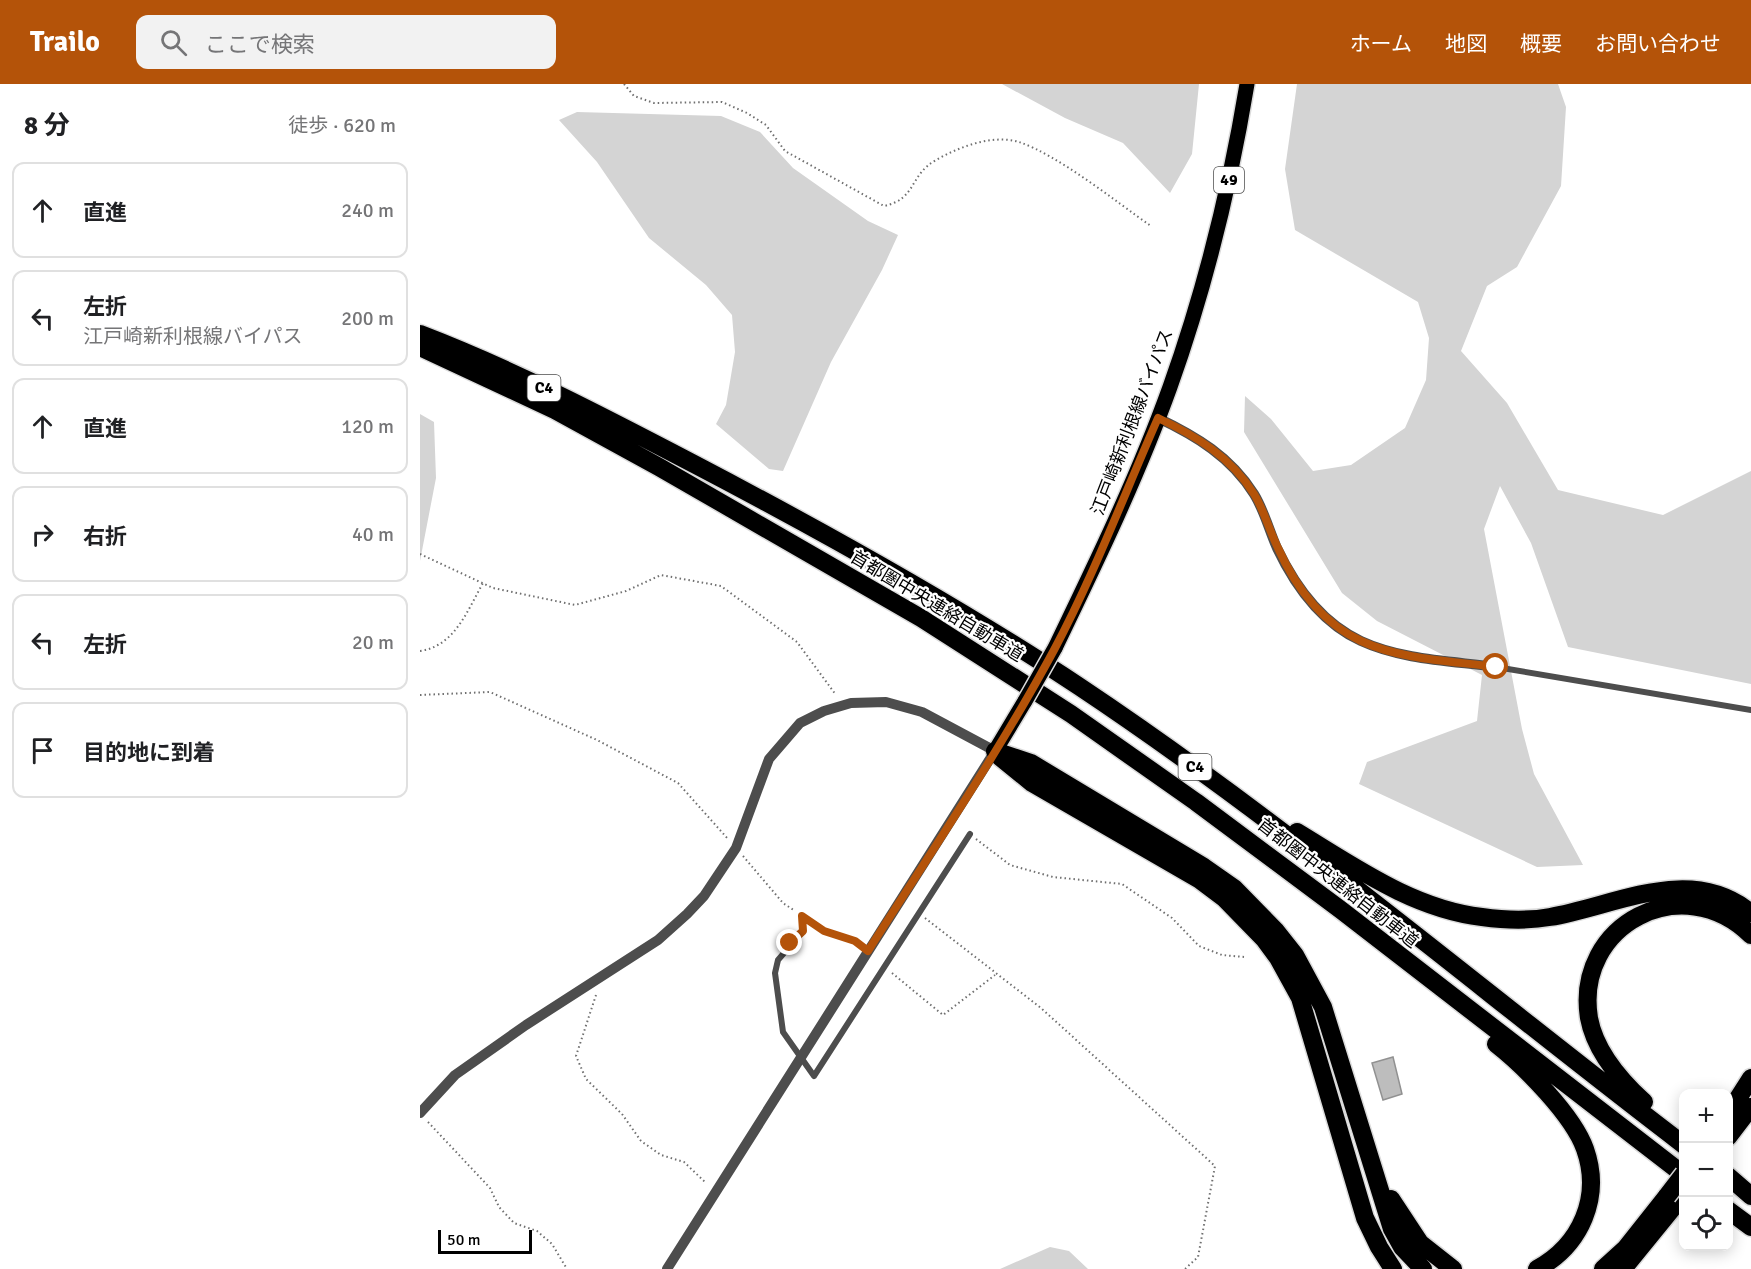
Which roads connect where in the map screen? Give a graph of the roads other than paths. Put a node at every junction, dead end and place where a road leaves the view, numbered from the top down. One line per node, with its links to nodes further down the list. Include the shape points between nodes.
1 (1246, 84): 4 (main road, 江戸崎新利根線バイパス / 49, via 1222,212)
2 (420, 334): 8 (highway, 首都圏中央連絡自動車道 / C4, via 563,397 810,525 943,601 1080,687)
3 (420, 347): 14 (highway, 首都圏中央連絡自動車道 / C4, via 555,410 921,618 1071,714 1196,802)
4 (1158, 418): 5 (street, via 1212,448 1240,475 1260,505 1300,589 1342,630 1362,642 1411,656); 7 (main road, 江戸崎新利根線バイパス / 49, bridge, via 1055,648)
5 (1496, 667): 6 (street)
6 (1751, 710)
7 (994, 752): 12 (highway, via 1032,783 1245,909); 15 (street); 19 (street, via 906,706 876,701 843,705 800,723 769,759 736,848 687,914 658,940 455,1075)
8 (1221, 786): 10 (highway, via 1406,896 1467,915 1549,918 1652,891 1678,889 1716,894); 22 (highway, 首都圏中央連絡自動車道 / C4)
9 (970, 834): 15 (street, via 814,1076)
10 (1751, 913)
11 (802, 916): 15 (street, via 803,931 778,960 775,974 783,1032)
12 (1270, 935): 23 (highway, via 1309,977 1323,1007); 25 (highway, via 1300,998)
13 (1751, 935): 21 (highway, via 1732,920 1702,906 1667,906 1650,910 1621,927 1596,959 1588,1000 1598,1045 1628,1088)
14 (1419, 972): 24 (highway, 首都圏中央連絡自動車道 / C4); 36 (highway, via 1559,1107 1585,1149 1590,1196 1583,1223 1566,1249)
15 (800, 1059): 31 (street)
16 (1751, 1078): 17 (highway)
17 (1733, 1106)
18 (1751, 1107): 20 (highway)
19 (424, 1118)
20 (1733, 1130)
21 (1679, 1133)
22 (1680, 1143)
23 (1374, 1168): 34 (highway, via 1392,1229); 35 (highway, via 1415,1235)
24 (1679, 1172)
25 (1353, 1173): 32 (highway, via 1365,1218); 33 (highway, via 1384,1242)
26 (1733, 1182): 27 (highway)
27 (1751, 1196)
28 (1676, 1198): 37 (highway); 38 (highway)
29 (1733, 1214): 30 (highway)
30 (1751, 1227)
31 (667, 1269)
32 (1393, 1269)
33 (1404, 1269)
34 (1423, 1269)
35 (1454, 1269)
36 (1537, 1269)
37 (1603, 1269)
38 (1623, 1269)

